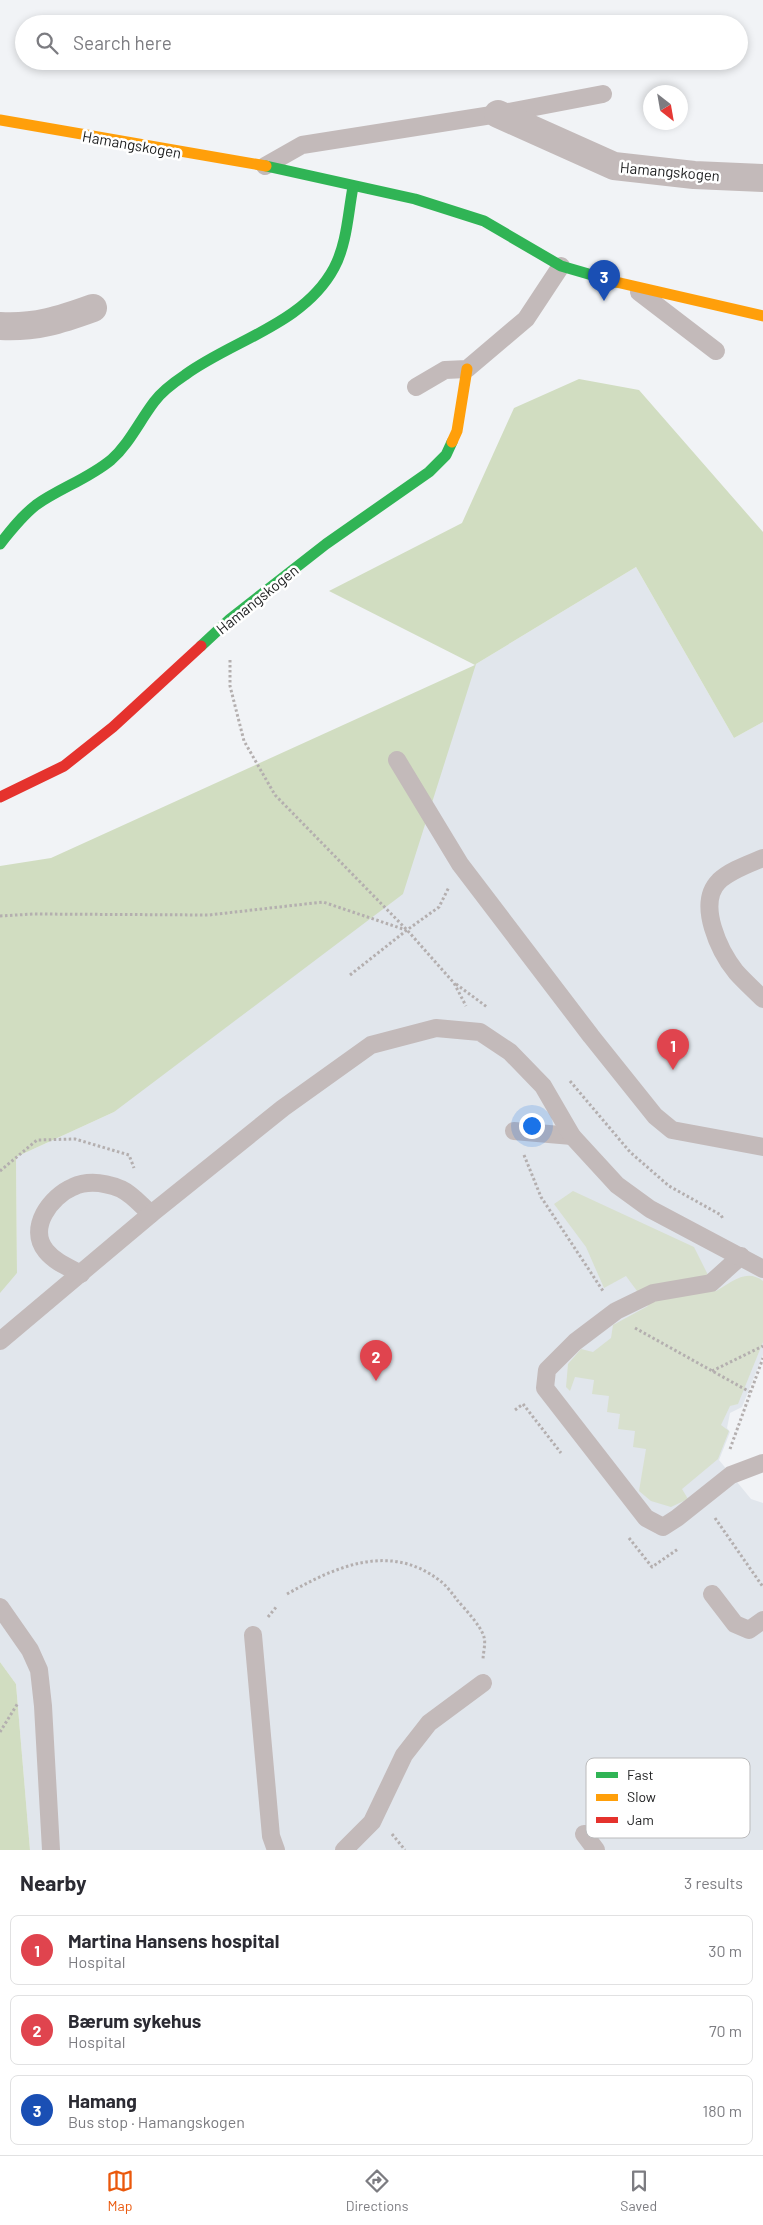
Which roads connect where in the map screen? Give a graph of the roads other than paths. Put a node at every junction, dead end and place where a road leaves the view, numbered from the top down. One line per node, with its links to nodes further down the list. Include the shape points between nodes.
1 (603, 94): 2 (lane)
2 (498, 114): 4 (lane, via 302,145); 5 (street, Hamangskogen, via 614,166 694,175)
3 (0, 120): 4 (street, Hamangskogen)
4 (265, 166): 6 (street, Hamangskogen)
5 (763, 178)
6 (353, 186): 7 (street, Hamangskogen, via 415,199 484,221); 15 (street, via 346,232 334,268 319,292 274,324 205,361 166,389 119,452 80,481 35,506)
7 (561, 266): 8 (street, Hamangskogen); 13 (lane, via 526,319)
8 (632, 286): 10 (street, Hamangskogen); 12 (lane)
9 (93, 308): 11 (street, via 55,322 23,327)
10 (763, 316)
11 (0, 326)
12 (716, 351)
13 (467, 369): 14 (lane, via 445,370); 17 (street, Hamangskogen, via 457,431 446,455 429,472 326,544 230,619 113,727 64,766)
14 (416, 387)
15 (0, 544)
16 (397, 760): 22 (lane, via 460,864 655,1116 672,1130)
17 (0, 797)
18 (763, 858): 19 (lane, via 718,882 709,906 716,940 726,958)
19 (763, 999)
20 (514, 1131): 21 (lane)
21 (572, 1136): 23 (lane, via 543,1086 510,1052 480,1032 436,1028 371,1045 283,1108); 24 (lane, via 617,1185 650,1209)
22 (763, 1147)
23 (151, 1214): 26 (lane); 26 (lane, via 123,1190 95,1182 74,1186 58,1194 44,1213 38,1230 45,1249 58,1262)
24 (741, 1256): 25 (lane); 28 (lane, via 711,1283 654,1293 616,1311 575,1342 547,1370 545,1388 646,1518 663,1527 731,1475)
25 (763, 1269)
26 (81, 1274): 27 (lane)
27 (0, 1341)
28 (763, 1463)
29 (712, 1594): 31 (lane, via 735,1624 749,1630)
30 (0, 1608): 37 (lane, via 30,1650 39,1670)
31 (763, 1620)
32 (253, 1635): 38 (lane, via 271,1836)
33 (482, 1683): 39 (lane, via 429,1723 404,1755 372,1822)
34 (584, 1834): 35 (lane)
35 (586, 1837)
36 (587, 1838): 40 (lane)
37 (51, 1850)
38 (276, 1850)
39 (344, 1850)
40 (596, 1850)

